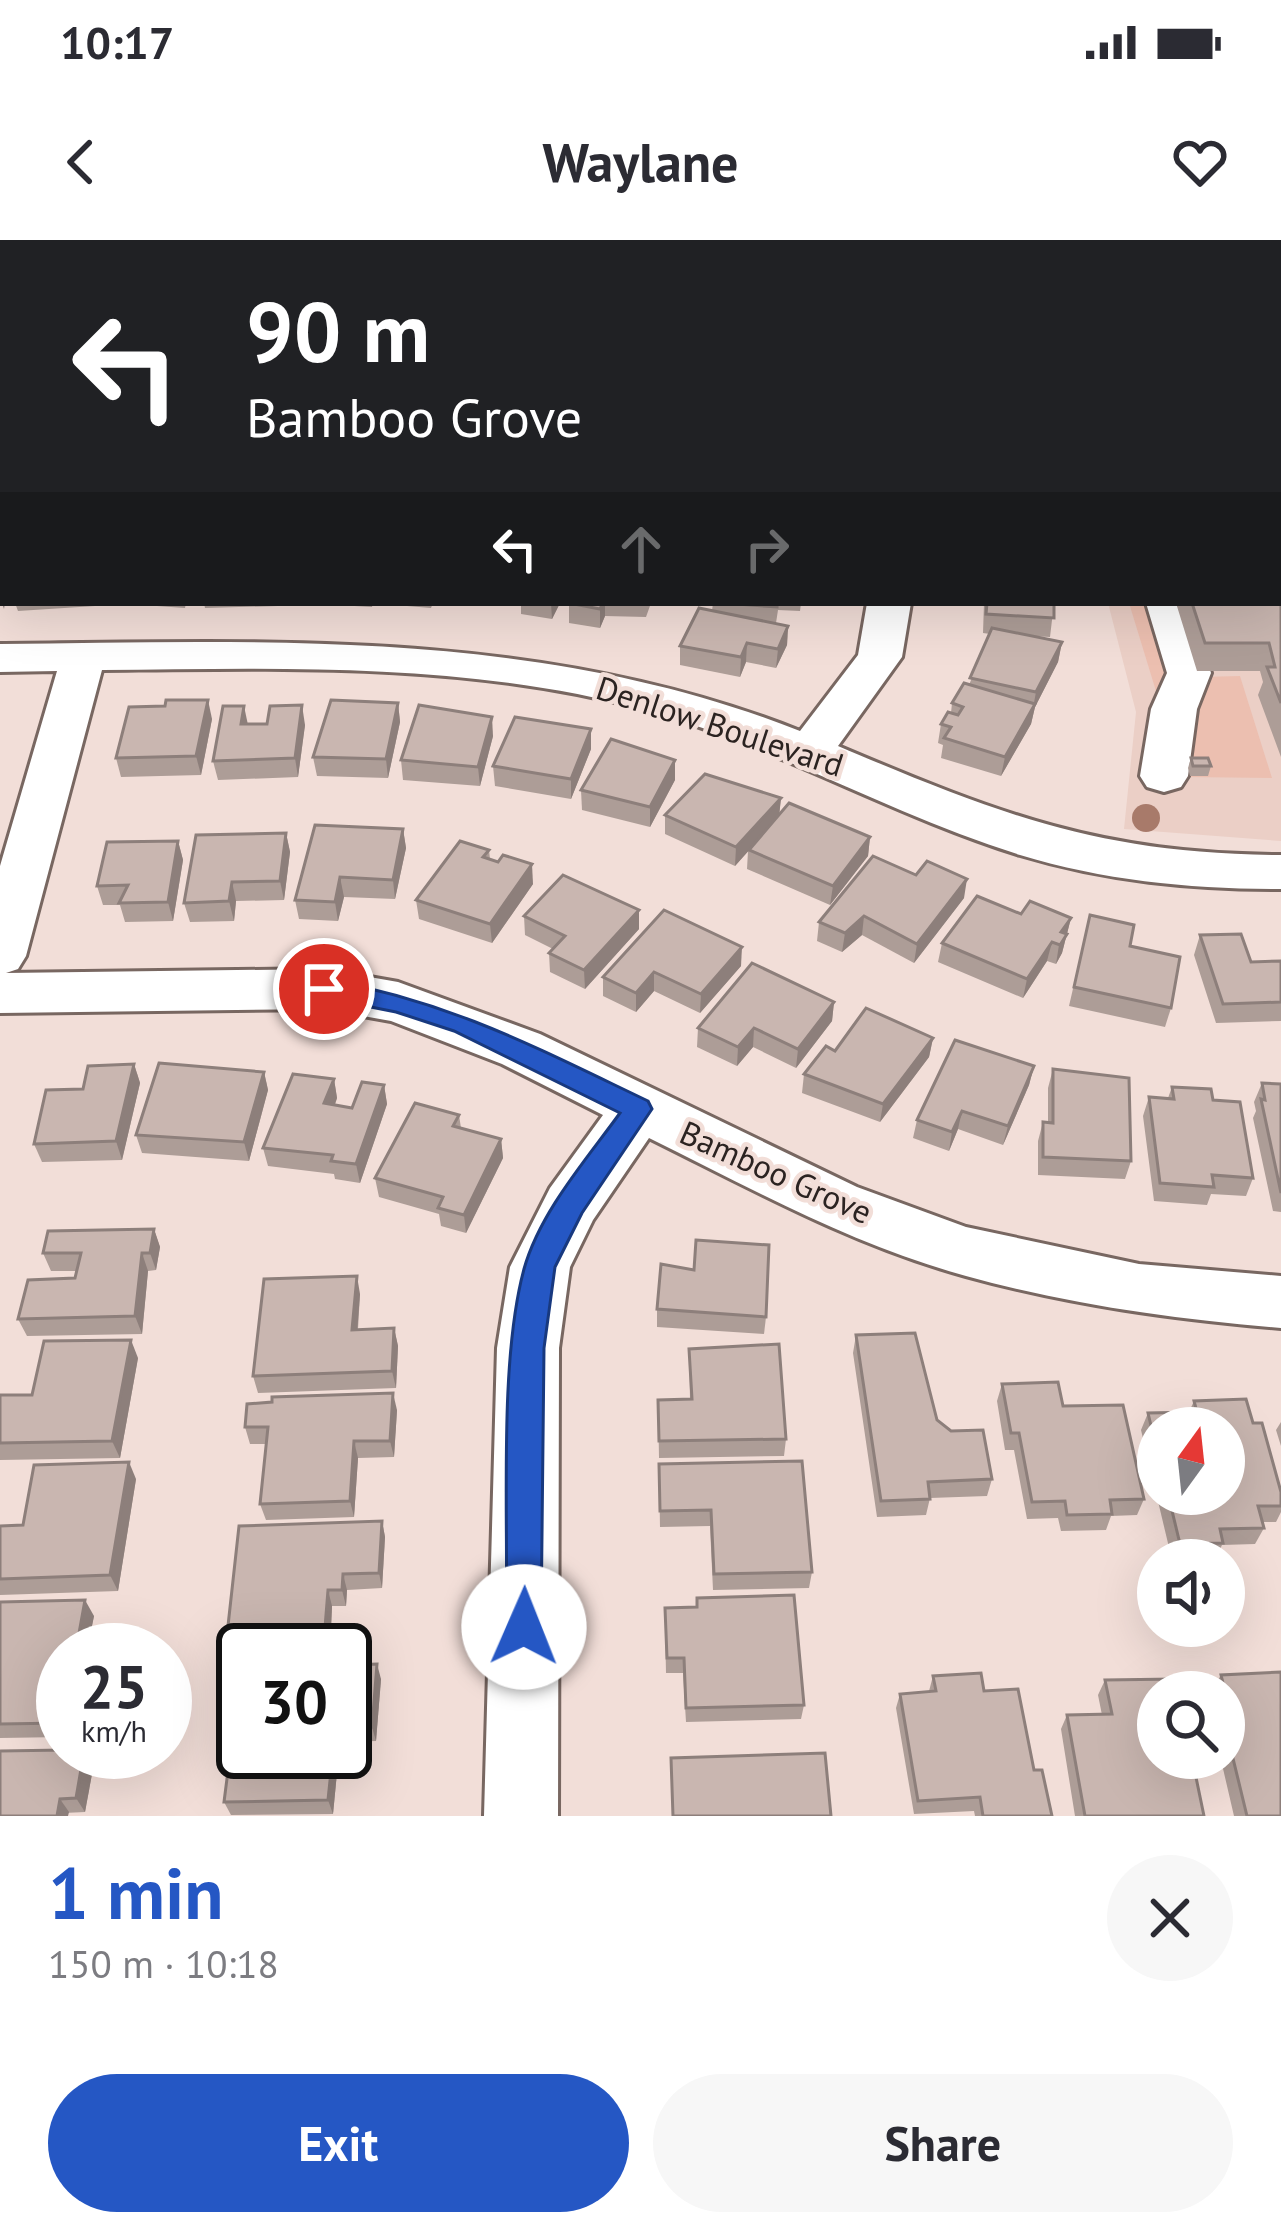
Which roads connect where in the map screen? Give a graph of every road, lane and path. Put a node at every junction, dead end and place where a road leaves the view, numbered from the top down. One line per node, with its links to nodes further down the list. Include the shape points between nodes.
1 (888, 606): 5 (street, via 880,657)
2 (1169, 606): 6 (street, via 1189,673)
3 (83, 657): 4 (street, Denlow Boulevard); 5 (street, Denlow Boulevard, via 388,655 475,663 653,697); 8 (street)
4 (0, 658)
5 (811, 750): 7 (street, Denlow Boulevard, via 1024,838 1092,857 1204,872)
6 (1163, 776)
7 (1281, 872)
8 (0, 956)
9 (0, 993): 10 (street, Bamboo Grove, via 324,989 398,1002 464,1024)
10 (638, 1109): 11 (street, Bamboo Grove, via 836,1204 964,1251 1139,1290); 12 (street, via 571,1205 540,1267 528,1348)
11 (1281, 1302)
12 (520, 1816)

